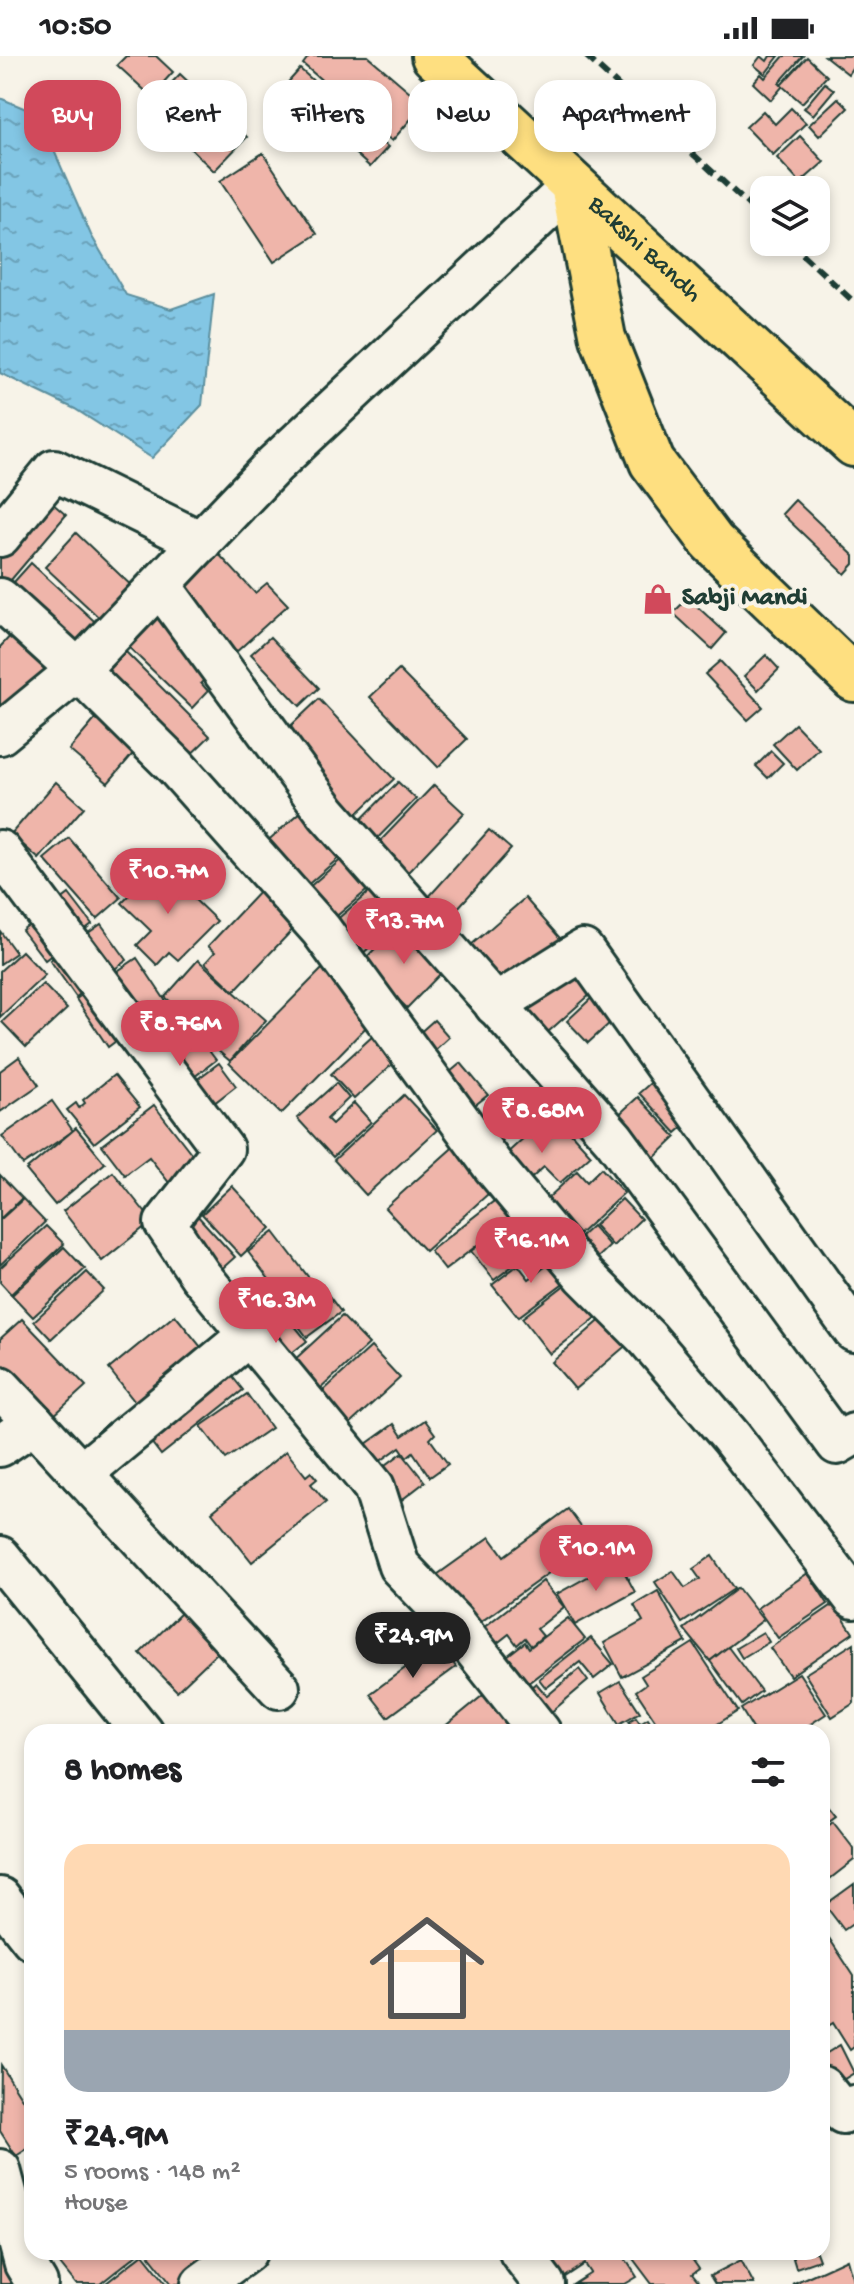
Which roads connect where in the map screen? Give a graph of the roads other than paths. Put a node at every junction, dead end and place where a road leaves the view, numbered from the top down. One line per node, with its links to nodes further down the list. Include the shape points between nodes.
1 (434, 56): 2 (main road, Bakshi Bandh)
2 (573, 185): 3 (main road, Bakshi Bandh); 5 (street, via 274,465); 9 (main road, via 603,338 652,462 712,542)
3 (854, 444)
4 (0, 536): 5 (street, via 54,470)
5 (201, 542): 6 (street)
6 (160, 585): 8 (street); 12 (street, via 327,813)
7 (0, 599): 8 (street)
8 (78, 670): 10 (street); 21 (street, via 176,767 321,930 493,1166 731,1437)
9 (854, 679)
10 (0, 734)
11 (0, 851): 14 (street, via 223,1149 165,1223)
12 (495, 1005): 13 (street, via 583,950); 17 (street, via 614,1139 837,1444)
13 (854, 1331)
14 (249, 1335): 19 (street); 24 (street, via 374,1487 399,1566 453,1622)
15 (0, 1387): 16 (street)
16 (34, 1423): 18 (street); 19 (street)
17 (854, 1434)
18 (0, 1446)
19 (81, 1474): 22 (street)
20 (0, 1557): 23 (street)
21 (854, 1598)
22 (279, 1688)
23 (136, 1724)
24 (534, 1724)
25 (0, 1898): 26 (street)
26 (24, 1929)
27 (830, 2097): 28 (street, via 843,2113)
28 (854, 2106)
29 (0, 2170): 32 (street, via 25,2264)
30 (235, 2260): 33 (street)
31 (526, 2260): 34 (street)
32 (37, 2284)
33 (202, 2284)
34 (544, 2284)

